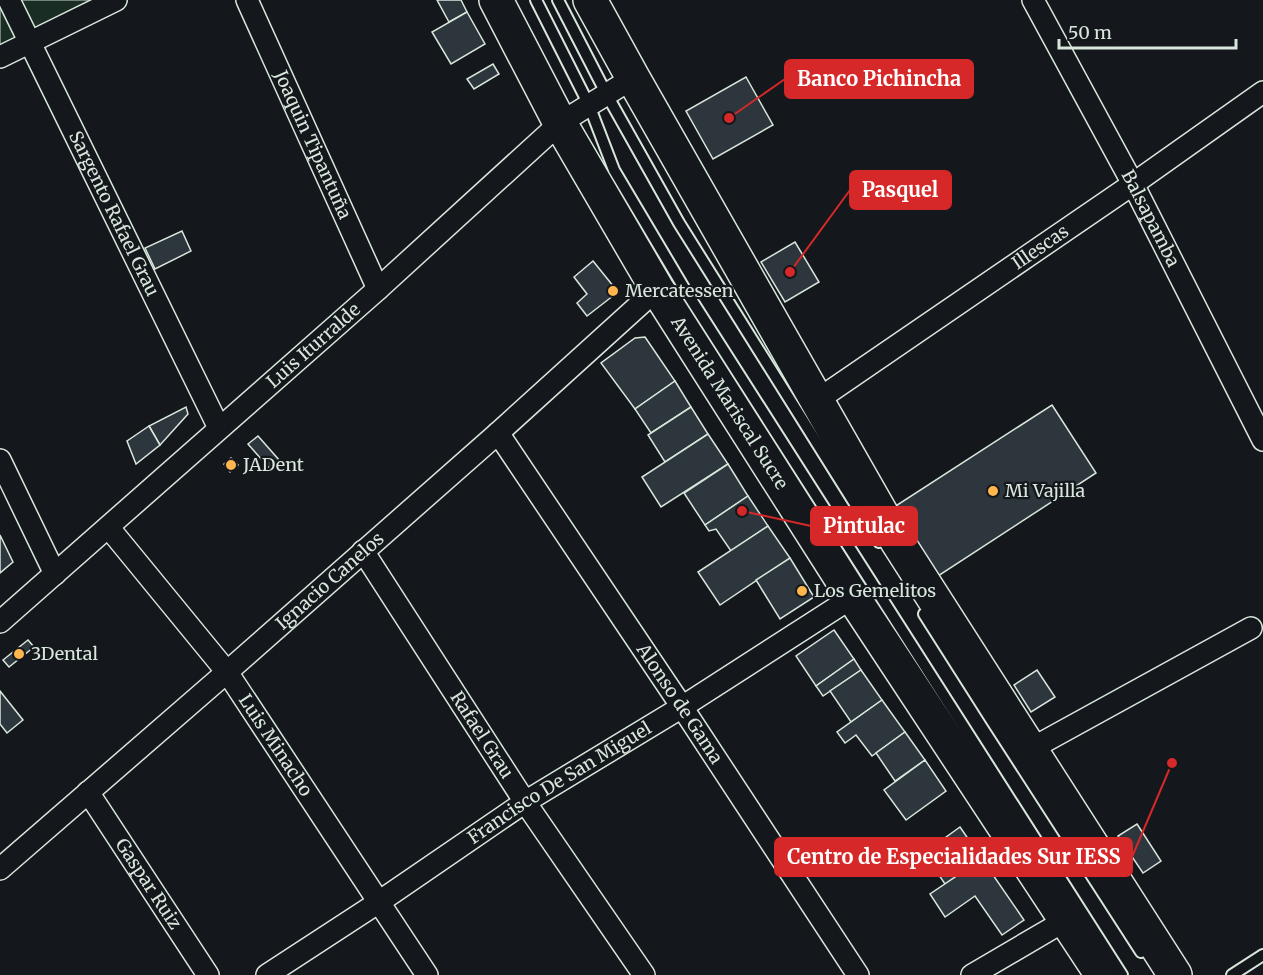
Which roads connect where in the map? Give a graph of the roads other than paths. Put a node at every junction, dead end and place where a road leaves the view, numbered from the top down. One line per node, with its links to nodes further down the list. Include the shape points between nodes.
1 (9, 0): 9 (street, Sargento Rafael Grau)
2 (116, 0): 9 (street)
3 (247, 0): 15 (street, Joaquin Tipantuña)
4 (496, 0): 13 (main road, Avenida Mariscal Sucre)
5 (536, 0): 12 (lane)
6 (558, 0): 12 (lane)
7 (590, 0): 12 (main road)
8 (1032, 0): 14 (street, Balsapamba)
9 (30, 43): 10 (street); 18 (street, Sargento Rafael Grau)
10 (0, 57)
11 (1263, 92): 14 (street, Illescas)
12 (610, 93): 13 (street, Luis Iturralde); 17 (main road); 23 (lane, via 679,223); 47 (lane, via 614,170 687,293)
13 (560, 123): 15 (street, Luis Iturralde); 16 (main road, Avenida Mariscal Sucre)
14 (1134, 184): 17 (street, Illescas); 20 (street, Balsapamba)
15 (378, 289): 18 (street, Luis Iturralde)
16 (657, 289): 19 (street, Ignacio Canelos); 26 (main road, Avenida Mariscal Sucre)
17 (816, 401): 32 (main road, via 897,541)
18 (219, 428): 22 (street, Luis Iturralde)
19 (498, 433): 24 (street, Ignacio Canelos); 31 (street, Alonso de Gama)
20 (1263, 440)
21 (0, 460): 25 (street)
22 (108, 528): 25 (street, Luis Iturralde); 30 (street, Luis Minacho)
23 (883, 548)
24 (363, 551): 30 (street, Ignacio Canelos); 34 (street, Rafael Grau)
25 (55, 574): 28 (street, Luis Iturralde)
26 (853, 597): 31 (street, Francisco De San Miguel); 37 (main road, Avenida Mariscal Sucre)
27 (921, 609): 39 (lane, via 992,721)
28 (0, 622)
29 (1251, 628): 32 (street)
30 (227, 672): 33 (street, Ignacio Canelos); 36 (street, Luis Minacho)
31 (682, 706): 34 (street, Francisco De San Miguel); 44 (street, Alonso de Gama)
32 (1029, 750): 39 (main road)
33 (88, 792): 35 (street, Ignacio Canelos); 40 (street, Gaspar Ruiz)
34 (525, 802): 36 (street, Francisco De San Miguel); 43 (street, Rafael Grau)
35 (0, 869)
36 (379, 902): 41 (street, Francisco De San Miguel); 42 (street, Luis Minacho)
37 (1066, 920): 45 (street); 46 (main road, Avenida Mariscal Sucre)
38 (1263, 955): 48 (lane)
39 (1162, 970)
40 (208, 975)
41 (267, 975)
42 (427, 975)
43 (644, 975)
44 (858, 975)
45 (972, 975)
46 (1102, 975)
47 (1122, 975)
48 (1232, 975)

